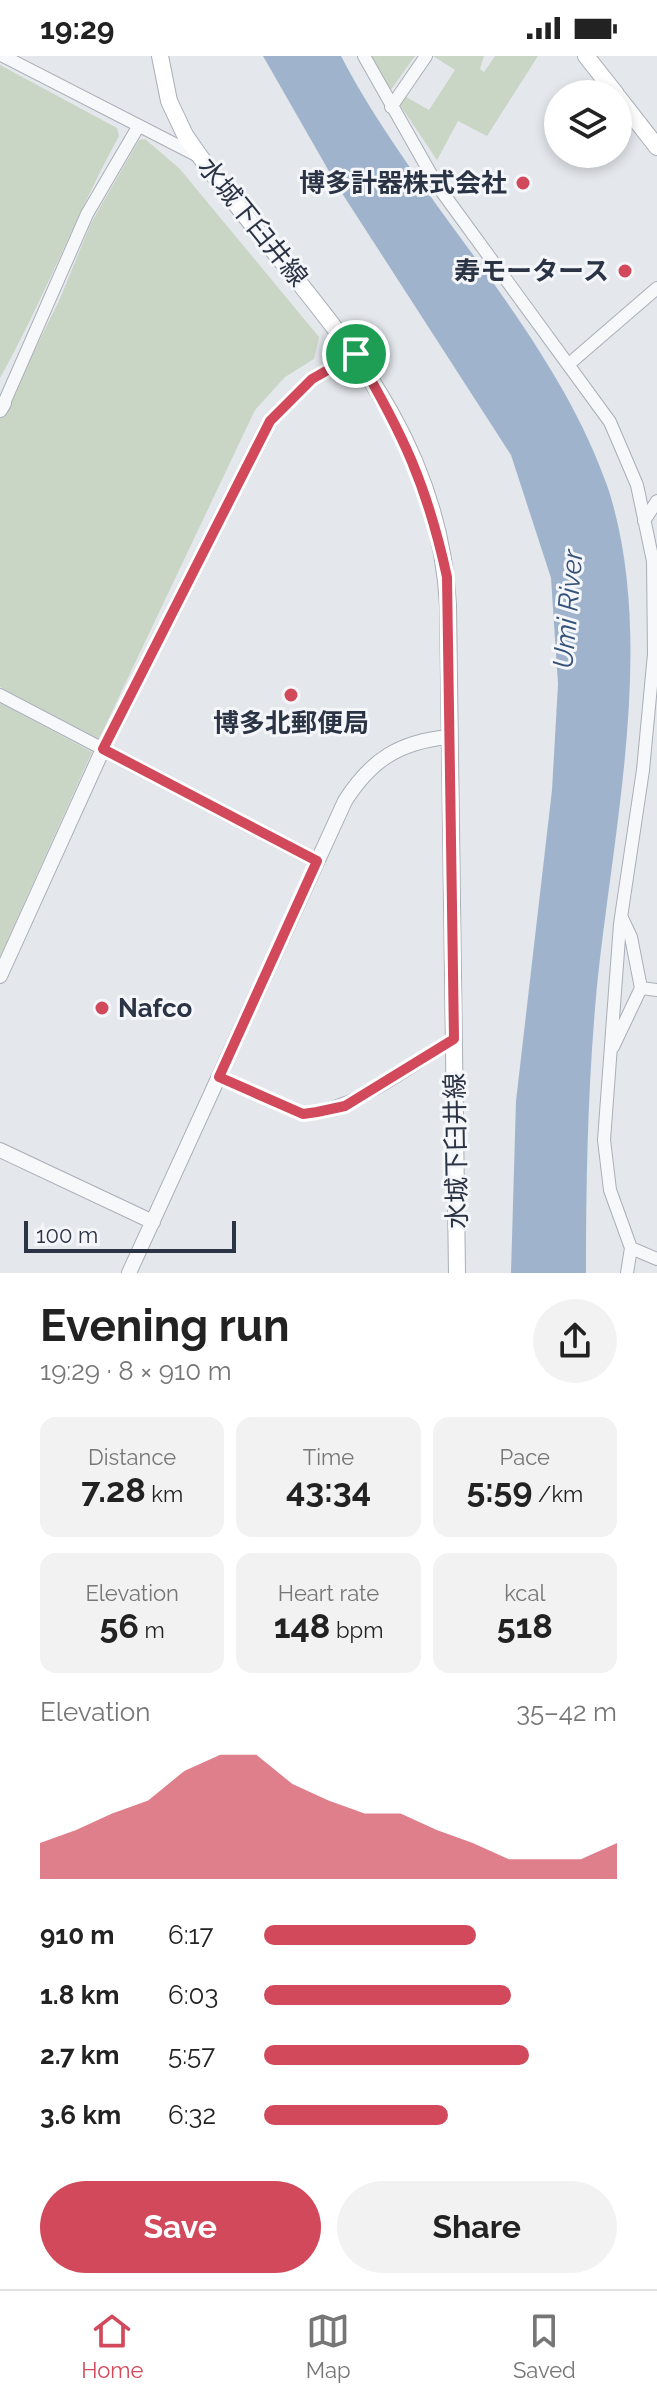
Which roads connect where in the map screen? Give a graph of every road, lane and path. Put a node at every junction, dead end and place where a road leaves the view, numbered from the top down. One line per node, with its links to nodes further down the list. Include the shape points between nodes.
1 (3, 56): 9 (street)
2 (160, 56): 11 (main road, 水城下臼井線, via 169,101)
3 (364, 56): 7 (street)
4 (426, 56): 7 (street)
5 (586, 56): 6 (main road)
6 (605, 80)
7 (391, 107): 14 (street, via 437,185)
8 (632, 114): 10 (main road)
9 (138, 127): 11 (street); 15 (street, via 87,214)
10 (657, 147)
11 (200, 157): 13 (main road, 水城下臼井線)
12 (657, 288): 14 (street)
13 (356, 354): 19 (main road, 水城下臼井線, via 417,466 433,513 447,577); 20 (street, via 312,379 270,421)
14 (569, 364): 17 (street, via 610,422 637,485)
15 (2, 406)
16 (657, 501): 17 (street)
17 (644, 521): 22 (street, via 653,561 654,654)
18 (0, 695): 20 (street)
19 (448, 737): 21 (street, via 406,745 361,775); 26 (main road, 水城下臼井線)
20 (103, 749): 21 (street); 23 (street)
21 (317, 861): 28 (street)
22 (621, 918): 24 (street, via 631,937); 27 (street)
23 (0, 976)
24 (641, 988): 25 (street); 27 (street)
25 (657, 990)
26 (454, 1039): 28 (street, via 345,1106 317,1112 303,1114); 34 (main road, 水城下臼井線)
27 (609, 1057): 31 (street, via 604,1140 610,1190)
28 (219, 1077): 30 (street)
29 (0, 1150): 30 (street)
30 (153, 1222): 33 (street)
31 (631, 1248): 32 (street); 35 (street)
32 (657, 1259)
33 (129, 1273)
34 (457, 1273)
35 (627, 1273)

